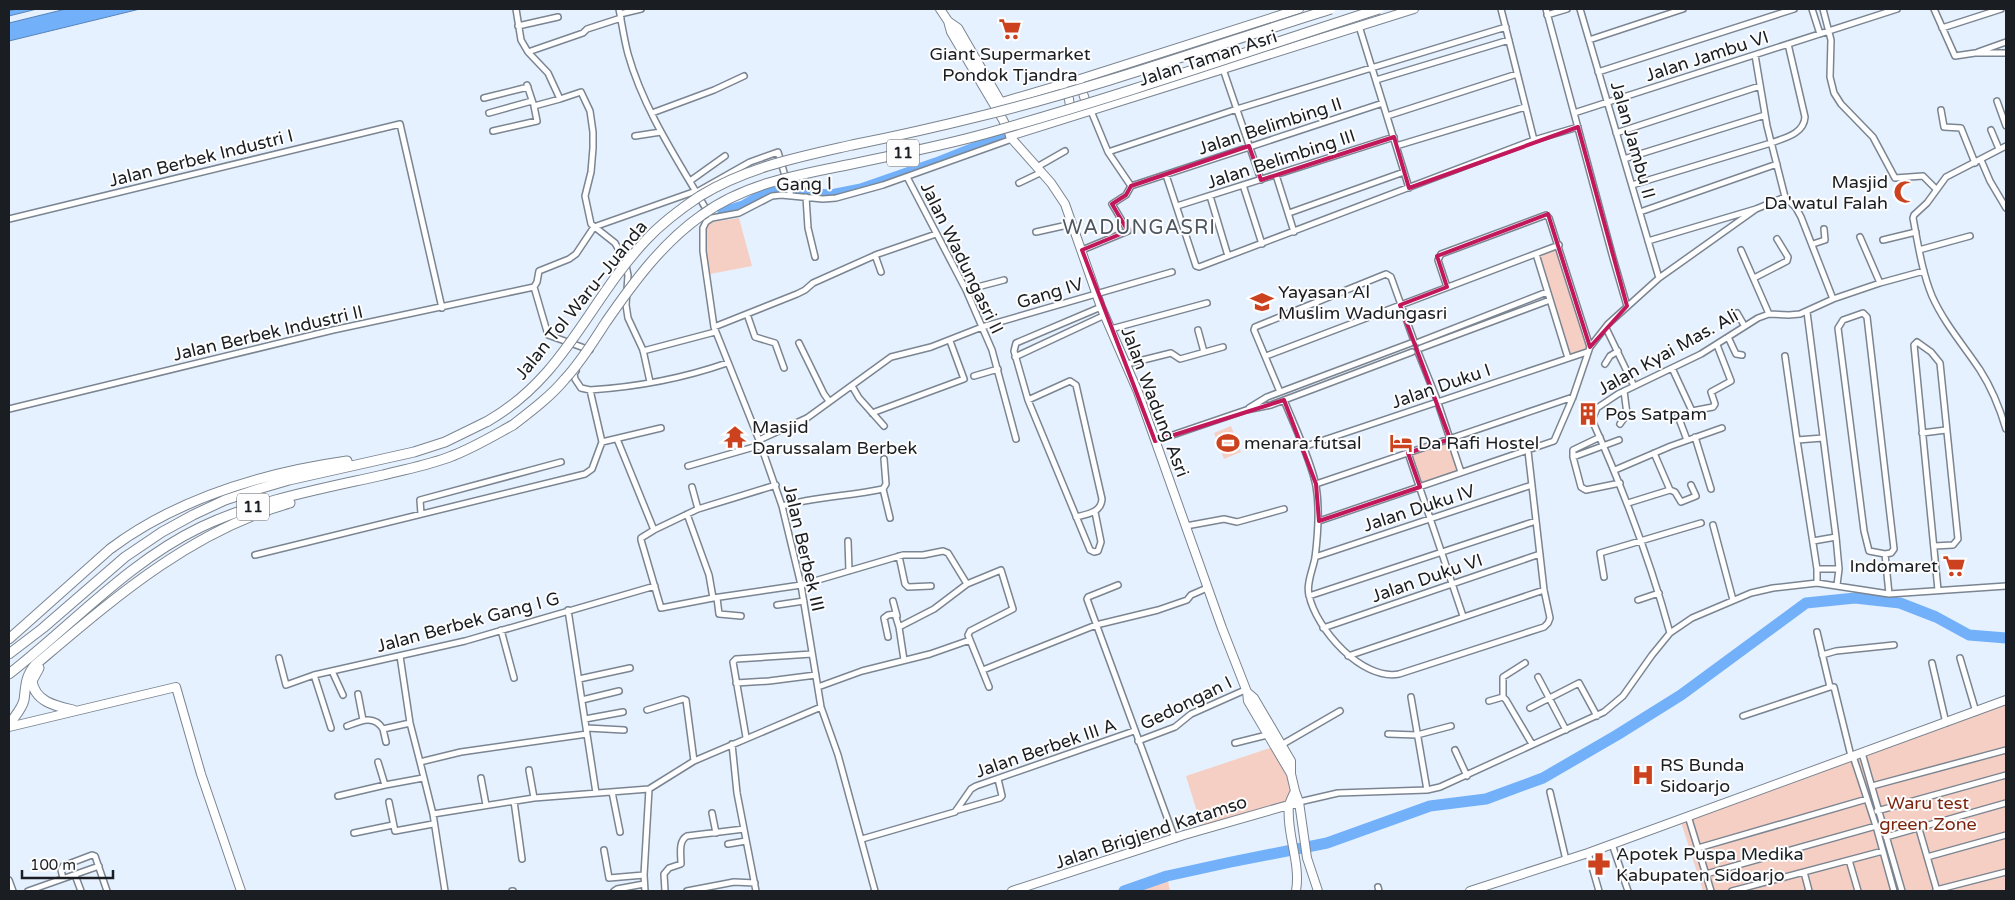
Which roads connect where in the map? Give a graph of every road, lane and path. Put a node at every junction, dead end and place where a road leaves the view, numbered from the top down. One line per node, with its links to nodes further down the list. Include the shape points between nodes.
1 (516, 9): 23 (street)
2 (641, 9): 19 (street)
3 (940, 9): 22 (main road)
4 (1299, 9): 42 (main road)
5 (1331, 9): 223 (highway, Jalan Tol Waru–Juanda / 11, bridge, via 1027,104 926,130 776,162 718,186 686,206 648,238 554,366 525,396 488,421 445,442)
6 (1379, 9): 230 (highway, Jalan Tol Waru–Juanda / 11, bridge, via 988,133 802,174 740,193 701,215 665,245 635,281 565,380 530,413 452,456)
7 (1414, 9): 24 (main road, Jalan Taman Asri)
8 (1501, 9): 25 (street)
9 (1546, 9): 20 (street)
10 (1567, 9): 20 (street)
11 (1580, 9): 30 (street, Jalan Jambu II)
12 (1683, 9): 30 (street)
13 (1794, 9): 39 (street)
14 (1812, 9): 28 (street)
15 (1823, 9): 27 (street)
16 (1897, 9): 27 (street, Jalan Jambu VI)
17 (1934, 9): 26 (street)
18 (2001, 9): 26 (street)
19 (620, 14): 33 (street, via 587,28 583,33); 58 (street, via 628,55)
20 (1547, 15): 59 (street)
21 (558, 17): 23 (street)
22 (948, 21): 49 (main road, via 958,28); 63 (main road, via 951,32)
23 (518, 26): 33 (street)
24 (1359, 26): 37 (street); 38 (main road, Jalan Taman Asri)
25 (1506, 27): 29 (street); 37 (street)
26 (1942, 28): 34 (street, via 1955,56)
27 (1830, 31): 28 (street, Jalan Jambu VI); 97 (street, via 1830,77 1841,104 1873,137 1895,178 1923,176)
28 (1820, 34): 32 (street, Jalan Jambu VI)
29 (1509, 40): 40 (street); 43 (street)
30 (1589, 40): 39 (street, Jalan Jambu II)
31 (2006, 42): 34 (street)
32 (1788, 44): 36 (street, Jalan Jambu VI); 74 (street, via 1804,124 1792,135)
33 (528, 52): 47 (street, via 548,73)
34 (1975, 53): 35 (street)
35 (2006, 53)
36 (1755, 55): 45 (street); 50 (street, Jalan Jambu VI)
37 (1372, 68): 43 (street); 54 (street)
38 (1223, 69): 54 (street); 56 (main road, Jalan Taman Asri)
39 (1598, 72): 50 (street, Jalan Jambu II)
40 (1517, 74): 53 (street); 61 (street)
41 (744, 76): 58 (street)
42 (1079, 80): 44 (main road); 56 (main road)
43 (1376, 80): 51 (street)
44 (1062, 85): 49 (main road); 62 (main road, via 1069,99)
45 (1760, 86): 60 (street); 69 (street)
46 (484, 98): 52 (street, via 528,86)
47 (560, 99): 52 (street); 111 (street, via 581,92 590,112 593,148 586,196)
48 (1997, 101): 64 (street)
49 (1002, 102): 63 (main road)
50 (1608, 102): 59 (street, Jalan Jambu VI); 69 (street, Jalan Jambu II)
51 (1382, 103): 61 (street); 75 (street, Jalan Belimbing II)
52 (533, 104): 57 (street); 67 (street, via 537,120)
53 (1525, 107): 73 (street); 76 (street)
54 (1237, 109): 75 (street); 80 (street)
55 (1941, 110): 83 (street, via 1944,127 1961,128)
56 (1090, 112): 62 (main road, Jalan Taman Asri); 80 (street)
57 (489, 113)
58 (652, 113): 68 (street)
59 (1574, 113): 65 (street)
60 (1765, 115): 74 (street); 82 (street)
61 (1387, 116): 72 (street)
62 (1070, 117): 71 (main road, Jalan Taman Asri)
63 (1003, 120): 71 (main road, Jalan Wadung Asri)
64 (2006, 126)
65 (1578, 127): 73 (street); 148 (street)
66 (1991, 130): 78 (street)
67 (493, 132)
68 (661, 132): 70 (street); 91 (street)
69 (1616, 133): 82 (street, Jalan Jambu II)
70 (635, 136)
71 (1011, 137): 85 (main road, Jalan Wadung Asri); 89 (street, Gang I)
72 (1394, 137): 76 (street); 88 (street, Jalan Belimbing III)
73 (1534, 140): 96 (street)
74 (1771, 143): 84 (street); 93 (street)
75 (1249, 146): 87 (street, Jalan Belimbing II); 90 (street)
76 (1396, 146): 86 (street)
77 (2006, 146): 78 (street)
78 (1999, 149): 83 (street)
79 (1065, 151): 85 (street)
80 (1108, 152): 95 (street)
81 (725, 156): 91 (street)
82 (1624, 160): 93 (street, Jalan Jambu II)
83 (1978, 161): 97 (street, via 1946,177); 105 (street)
84 (1777, 164): 102 (street); 107 (street)
85 (1039, 170): 92 (street); 110 (main road, Jalan Wadung Asri, via 1059,194)
86 (1404, 172): 96 (street); 106 (street)
87 (1166, 175): 95 (street, Jalan Belimbing II); 103 (street)
88 (1276, 175): 90 (street, Jalan Belimbing III); 106 (street)
89 (907, 177): 101 (street, Gang I, via 836,198); 116 (street, Jalan Wadungasri II)
90 (1261, 180): 94 (street, Jalan Belimbing III)
91 (690, 181): 98 (street)
92 (1019, 183)
93 (1632, 184): 107 (street, Jalan Jambu II)
94 (1243, 185): 100 (street, Jalan Belimbing III); 122 (street)
95 (1131, 186): 125 (street, via 1126,195 1112,204 1128,230)
96 (1409, 188): 114 (street)
97 (1936, 189): 115 (street, via 1914,215)
98 (696, 192): 99 (street, via 750,162 778,152); 108 (street); 111 (street)
99 (790, 194): 101 (street, Gang I); 108 (street, Gang I, via 772,196 739,213)
100 (1210, 196): 103 (street, Jalan Belimbing III); 130 (street)
101 (806, 197): 131 (street, via 808,228)
102 (1786, 197): 104 (street); 123 (street, via 1796,208)
103 (1177, 206): 130 (street, via 1197,267)
104 (1756, 208): 121 (street); 135 (street)
105 (2006, 208)
106 (1289, 212): 114 (street)
107 (1640, 212): 121 (street, Jalan Jambu II)
108 (712, 218): 159 (street, Jalan Berbek III, via 703,228 702,245)
109 (9, 219): 150 (street, Jalan Berbek Industri I, via 400,124)
110 (1072, 224): 113 (street); 125 (main road, Jalan Wadung Asri)
111 (594, 227): 139 (street, via 576,254 539,271); 170 (street, via 615,242 625,261 628,318)
112 (1824, 229): 123 (street, via 1826,240)
113 (1036, 232)
114 (1294, 232): 122 (street)
115 (1916, 232): 120 (street); 127 (street)
116 (936, 234): 129 (street); 141 (street, Jalan Wadungasri II)
117 (1970, 236): 127 (street)
118 (1860, 237): 138 (street)
119 (1777, 239): 136 (street, via 1788,257 1787,261)
120 (1883, 240)
121 (1648, 241): 135 (street, Jalan Jambu II)
122 (1262, 244): 130 (street)
123 (1813, 244): 144 (street)
124 (1559, 245): 128 (street); 140 (street, via 1545,215 1441,254 1438,260); 169 (street)
125 (1082, 250): 143 (main road, Jalan Wadung Asri)
126 (1741, 250): 136 (street)
127 (1919, 250): 132 (street)
128 (1536, 254): 140 (street); 142 (street)
129 (875, 255): 133 (street); 153 (street)
130 (1228, 256)
131 (815, 257)
132 (1924, 271): 138 (street, Jalan Kyai Mas. Ali); 205 (street, via 1932,296 1981,372)
133 (880, 272)
134 (1172, 272): 143 (street, Gang IV)
135 (1659, 278): 148 (street)
136 (1754, 278): 154 (street)
137 (1004, 280): 141 (street)
138 (1880, 283): 144 (street, Jalan Kyai Mas. Ali)
139 (534, 287): 150 (street, Jalan Berbek Industri II); 189 (street, via 548,335 591,350 574,374 581,388)
140 (1448, 287): 147 (street)
141 (966, 290): 158 (street, Jalan Wadungasri II)
142 (1547, 292): 145 (street); 164 (street)
143 (1096, 293): 149 (main road, Jalan Wadung Asri); 158 (street, Gang IV)
144 (1833, 299): 151 (street, Jalan Kyai Mas. Ali)
145 (1550, 300): 168 (street); 178 (street)
146 (1207, 303): 160 (street)
147 (1400, 304): 164 (street); 175 (street); 175 (street, via 1391,276 1386,274 1255,327)
148 (1627, 306): 156 (street)
149 (1101, 307): 155 (main road, Jalan Wadung Asri); 177 (street, via 1016,343)
150 (442, 308): 197 (street, Jalan Berbek Industri II, via 333,330)
151 (1807, 312): 154 (street, Jalan Kyai Mas. Ali); 210 (street)
152 (1737, 313): 157 (street)
153 (747, 314): 159 (street); 182 (street, via 755,337 774,343)
154 (1769, 314): 157 (street, Jalan Kyai Mas. Ali)
155 (1105, 315): 160 (main road, Jalan Wadung Asri); 177 (street)
156 (1609, 324): 169 (street); 171 (street)
157 (1744, 325): 162 (street, Jalan Kyai Mas. Ali)
158 (982, 327): 163 (street, Gang IV); 184 (street, Jalan Wadungasri II)
159 (715, 329): 170 (street); 179 (street, Jalan Berbek III)
160 (1111, 329): 180 (main road, Jalan Wadung Asri)
161 (1198, 330): 172 (street)
162 (1728, 337): 166 (street, Jalan Kyai Mas. Ali); 174 (street, via 1737,355)
163 (950, 340): 187 (street, Gang IV, via 891,358); 200 (street, via 964,380)
164 (1415, 342): 168 (street); 173 (street, via 1409,348); 191 (street)
165 (799, 343): 195 (street)
166 (1717, 344): 183 (street, Jalan Kyai Mas. Ali); 199 (street, via 1730,383 1711,392 1715,406)
167 (1223, 347): 172 (street)
168 (1420, 350): 173 (street); 196 (street)
169 (1588, 350): 178 (street, Jalan Duku I); 192 (street)
170 (643, 351): 186 (street)
171 (1618, 351): 181 (street); 188 (street)
172 (1204, 352): 180 (street, via 1180,359 1171,353)
173 (1412, 352): 194 (street)
174 (1742, 354)
175 (1266, 356): 191 (street)
176 (1785, 356): 216 (street)
177 (1016, 357): 193 (street)
178 (1568, 358): 196 (street, Jalan Duku I)
179 (727, 363): 186 (street); 219 (street, Jalan Berbek III)
180 (1127, 364): 217 (main road, Jalan Wadung Asri)
181 (1605, 364)
182 (784, 368)
183 (1672, 368): 188 (street, Jalan Kyai Mas. Ali); 199 (street)
184 (998, 369): 185 (street); 212 (street, Jalan Wadungasri II)
185 (974, 376)
186 (650, 382): 189 (street)
187 (852, 386): 195 (street, Gang IV); 200 (street)
188 (1634, 386): 190 (street, Jalan Kyai Mas. Ali)
189 (590, 390): 218 (street)
190 (1624, 391): 201 (street, via 1627,414); 208 (street, Jalan Kyai Mas. Ali, via 1596,410 1592,419)
191 (1280, 392): 198 (street)
192 (1573, 397): 213 (street); 222 (street, via 1554,441)
193 (1028, 400): 247 (street, via 1070,381 1076,385 1102,499); 250 (street)
194 (1284, 400): 198 (street); 221 (street)
195 (829, 401): 219 (street, Gang IV, via 807,418)
196 (1438, 402): 213 (street); 221 (street, Jalan Duku I)
197 (9, 409)
198 (1246, 410): 217 (street)
199 (1692, 411): 215 (street, via 1678,416)
200 (872, 413): 202 (street)
201 (1620, 424)
202 (884, 426)
203 (662, 428): 211 (street)
204 (1722, 428): 209 (street)
205 (2006, 429)
206 (1946, 430): 207 (street); 207 (street, via 1940,363 1917,342 1914,345); 263 (street, via 1958,538 1953,545)
207 (1922, 433): 263 (street)
208 (1600, 437): 220 (street, Jalan Kyai Mas. Ali); 226 (street, via 1574,449)
209 (1695, 437): 215 (street); 240 (street)
210 (1823, 438): 216 (street); 259 (street)
211 (617, 439): 218 (street); 258 (street)
212 (1016, 439)
213 (1450, 439): 224 (street); 232 (street)
214 (1619, 440): 220 (street)
215 (1687, 440): 225 (street)
216 (1796, 440): 260 (street)
217 (1155, 441): 257 (main road, Jalan Wadung Asri)
218 (602, 442): 248 (street, via 592,469 585,474)
219 (760, 442): 229 (street, Gang IV); 235 (street, Jalan Berbek III)
220 (1604, 446): 226 (street); 231 (street, Jalan Kyai Mas. Ali)
221 (1303, 447): 233 (street)
222 (1528, 451): 232 (street); 236 (street)
223 (414, 452): 305 (highway, via 334,463 274,476 206,496 172,510 110,549); 308 (highway, Jalan Tol Waru–Juanda / 11, via 289,480 225,500 193,515 125,557 43,628)
224 (1408, 453): 233 (street); 238 (street)
225 (1654, 453): 231 (street); 242 (street)
226 (1573, 457): 234 (street, via 1581,489)
227 (884, 459): 241 (street, via 886,484)
228 (561, 462): 248 (street, via 420,500)
229 (688, 466)
230 (405, 469): 293 (highway, via 279,506 231,525 158,566); 321 (highway, Jalan Tol Waru–Juanda / 11, via 263,504 201,528 138,567)
231 (1615, 470): 234 (street, Jalan Kyai Mas. Ali)
232 (1461, 472): 238 (street)
233 (1316, 484): 254 (street)
234 (1620, 484): 243 (street, Jalan Kyai Mas. Ali)
235 (776, 485): 244 (street, Jalan Berbek III); 245 (street)
236 (1532, 485): 252 (street, Jalan Duku IV); 253 (street)
237 (1691, 485): 242 (street, via 1696,496 1681,502)
238 (1420, 486): 252 (street); 254 (street)
239 (692, 487): 245 (street)
240 (1711, 488)
241 (883, 489): 244 (street); 251 (street)
242 (1670, 490): 243 (street)
243 (1628, 503): 262 (street, Jalan Kyai Mas. Ali)
244 (782, 506): 274 (street, Jalan Berbek III)
245 (698, 509): 249 (street)
246 (1284, 509): 257 (street, via 1237,522 1224,520)
247 (1096, 512): 250 (street); 250 (street, via 1102,542 1098,551 1090,550)
248 (421, 514): 267 (street)
249 (687, 514): 258 (street); 288 (street)
250 (1076, 517)
251 (890, 518)
252 (1430, 520): 264 (street); 269 (street, Jalan Duku IV)
253 (1536, 520): 264 (street); 265 (street)
254 (1319, 521): 269 (street)
255 (1701, 523): 262 (street)
256 (1714, 525): 287 (street)
257 (1186, 526): 281 (main road, Jalan Wadung Asri)
258 (654, 530): 278 (street, via 641,540)
259 (1836, 537): 260 (street); 273 (street)
260 (1813, 540): 271 (street)
261 (848, 541): 270 (street)
262 (1642, 542): 272 (street, via 1600,553); 285 (street, Jalan Kyai Mas. Ali)
263 (1934, 546): 282 (street)
264 (1441, 551): 276 (street); 286 (street)
265 (1540, 554): 276 (street, Jalan Duku VI); 283 (street)
266 (1885, 554): 266 (street, via 1869,551 1864,531 1838,328 1843,320 1863,313 1867,316 1894,549); 284 (street)
267 (255, 555)
268 (898, 556): 270 (street); 275 (street, via 946,551); 279 (street, via 908,587)
269 (1315, 557): 286 (street)
270 (849, 571): 274 (street)
271 (1818, 576): 273 (street); 273 (street); 287 (street)
272 (1604, 577)
273 (1838, 577): 284 (street)
274 (801, 584): 288 (street); 291 (street, Jalan Berbek III)
275 (967, 584): 299 (street, via 934,610); 306 (street, via 1001,570 1014,607 970,631)
276 (1452, 584): 297 (street); 300 (street, Jalan Duku VI)
277 (1118, 585): 298 (street, via 1088,598)
278 (655, 586): 288 (street, via 661,608); 294 (street, Jalan Berbek Gang I G)
279 (931, 586)
280 (2006, 586): 282 (street)
281 (1208, 588): 298 (street, via 1187,600 1158,610); 332 (main road, Jalan Wadung Asri)
282 (1938, 589): 284 (street)
283 (1544, 590): 297 (street); 312 (street, via 1550,620 1544,627 1394,675 1381,673)
284 (1889, 590)
285 (1659, 593): 290 (street); 303 (street, Jalan Kyai Mas. Ali)
286 (1309, 596): 300 (street)
287 (1732, 597): 303 (street)
288 (715, 598): 295 (street, via 719,614)
289 (893, 600): 296 (street)
290 (1638, 600)
291 (804, 601): 292 (street); 309 (street, Jalan Berbek III)
292 (777, 605)
293 (101, 610): 343 (highway, via 84,630 33,676 33,687 42,700); 354 (highway, via 31,670 27,676 24,700)
294 (568, 610): 301 (street, Jalan Berbek Gang I G); 326 (street)
295 (741, 616)
296 (897, 616): 299 (street); 304 (street, via 884,618)
297 (1463, 616): 312 (street)
298 (1096, 625): 319 (street); 362 (street)
299 (899, 628): 315 (street)
300 (1323, 628): 312 (street)
301 (501, 630): 311 (street, Jalan Berbek Gang I G); 325 (street)
302 (1817, 632): 310 (street)
303 (1670, 634): 348 (street, via 1620,700)
304 (888, 637)
305 (9, 639)
306 (970, 640): 315 (street); 319 (street)
307 (1894, 645): 310 (street)
308 (10, 652)
309 (812, 654): 323 (street, Jalan Berbek III); 327 (street, via 736,658 733,662)
310 (1822, 655): 330 (street)
311 (400, 656): 320 (street, Jalan Berbek Gang I G); 352 (street)
312 (1348, 656)
313 (279, 658): 322 (street, Jalan Berbek Gang I G, via 286,685)
314 (1960, 658): 347 (street)
315 (904, 660): 328 (street)
316 (1932, 662): 353 (street)
317 (1525, 663): 336 (street, via 1503,676)
318 (630, 668): 326 (street)
319 (983, 670): 329 (street)
320 (332, 671): 322 (street, Jalan Berbek Gang I G); 334 (street)
321 (9, 674)
322 (314, 675): 357 (street)
323 (816, 675): 327 (street); 328 (street, Jalan Berbek III)
324 (1538, 677): 337 (street)
325 (514, 678)
326 (579, 679): 338 (street)
327 (736, 682): 366 (street)
328 (818, 687): 341 (street, Jalan Berbek III)
329 (989, 687)
330 (1830, 687): 349 (street); 375 (street, via 1834,687)
331 (619, 691): 338 (street)
332 (1246, 691): 364 (main road, Jalan Wadung Asri, via 1248,701); 367 (street, Gedongan I, via 1191,714 1175,727); 371 (main road, Jalan Wadung Asri, via 1254,698)
333 (358, 694): 351 (street)
334 (343, 695)
335 (1411, 697): 365 (street)
336 (1503, 697): 340 (street); 372 (street)
337 (1549, 698): 342 (street); 348 (street, via 1579,683); 360 (street)
338 (582, 700): 350 (street)
339 (2006, 700): 347 (main road)
340 (1489, 701)
341 (821, 707): 366 (street); 420 (street, Jalan Berbek III)
342 (1530, 708)
343 (73, 710): 354 (main road); 450 (main road, via 176,688)
344 (647, 710): 378 (street, via 686,700)
345 (1340, 710): 371 (street)
346 (623, 712): 350 (street)
347 (1976, 712): 353 (main road)
348 (1597, 716): 360 (street)
349 (1743, 716)
350 (585, 719): 361 (street)
351 (362, 720): 355 (street); 358 (street, via 375,720)
352 (410, 722): 358 (street); 377 (street)
353 (1946, 723): 375 (main road)
354 (9, 726)
355 (346, 726)
356 (1451, 726): 365 (street)
357 (331, 728)
358 (383, 729): 368 (street)
359 (624, 730): 361 (street)
360 (1566, 730): 372 (street)
361 (587, 731): 377 (street); 393 (street)
362 (1134, 732): 367 (street); 385 (street, Jalan Berbek III A)
363 (1388, 734): 365 (street)
364 (1268, 735): 370 (street); 380 (main road, Jalan Wadung Asri)
365 (1417, 735): 389 (street)
366 (746, 737): 369 (street)
367 (1138, 741): 418 (street)
368 (386, 742)
369 (732, 744): 378 (street); 413 (street)
370 (1235, 744)
371 (1283, 744): 380 (main road, Jalan Wadung Asri, via 1291,761)
372 (1532, 744): 382 (street)
373 (1454, 750): 382 (street)
374 (2006, 750): 387 (street)
375 (1855, 755): 387 (street); 396 (street); 408 (main road)
376 (378, 762): 386 (street)
377 (420, 762): 383 (street)
378 (694, 762): 388 (street)
379 (529, 770): 395 (street)
380 (1291, 774): 390 (main road, Jalan Wadung Asri)
381 (2006, 775): 404 (street)
382 (1467, 776): 389 (street)
383 (423, 778): 386 (street); 407 (street)
384 (481, 778): 402 (street)
385 (998, 779): 403 (street, Jalan Berbek III A, via 970,790); 403 (street, via 1000,798)
386 (385, 785): 394 (street)
387 (1872, 786): 404 (street)
388 (648, 789): 391 (street); 437 (street)
389 (1427, 790): 399 (street, via 1338,794)
390 (1295, 791): 399 (main road, Jalan Wadung Asri); 401 (main road)
391 (612, 792): 393 (street); 414 (street)
392 (1550, 792): 430 (street)
393 (596, 793): 395 (street)
394 (338, 796)
395 (534, 798): 397 (street)
396 (1867, 799): 406 (street); 424 (street)
397 (514, 801): 402 (street); 429 (street)
398 (389, 802): 410 (street)
399 (1299, 802): 401 (main road, Jalan Brigjend Katamso); 438 (main road, Jalan Wadung Asri)
400 (2006, 803): 412 (street)
401 (1289, 804): 418 (main road, Jalan Brigjend Katamso); 439 (main road)
402 (486, 805): 407 (street)
403 (958, 810): 420 (street)
404 (1879, 810): 406 (street); 419 (street)
405 (712, 813): 416 (street)
406 (1872, 813): 411 (street)
407 (433, 814): 409 (street)
408 (1688, 816): 423 (main road); 424 (street)
409 (434, 824): 410 (street, via 397,831); 451 (street)
410 (393, 825): 415 (street)
411 (1876, 826): 426 (street); 436 (street)
412 (1919, 828): 419 (street); 428 (street)
413 (744, 829): 416 (street); 421 (street)
414 (620, 832)
415 (354, 833)
416 (716, 833): 454 (street, via 688,836 681,841 681,864 669,868 664,874)
417 (2006, 835): 428 (street)
418 (1174, 837): 458 (main road, Jalan Brigjend Katamso)
419 (1886, 837): 469 (street)
420 (862, 839): 457 (street, Jalan Berbek III)
421 (746, 841): 422 (street); 442 (street)
422 (728, 844)
423 (1612, 844): 427 (main road); 463 (street)
424 (1698, 848): 436 (street)
425 (604, 850): 437 (street, via 609,878)
426 (1883, 851): 431 (street); 468 (street)
427 (1588, 853): 430 (main road); 462 (street)
428 (1927, 857): 470 (street)
429 (522, 859)
430 (1566, 860): 461 (main road)
431 (1849, 860): 433 (street); 467 (street)
432 (99, 866): 435 (street); 440 (street, via 97,858 92,855 61,868); 449 (street)
433 (1804, 872): 465 (street); 466 (street)
434 (2006, 872): 470 (street)
435 (75, 874): 440 (street); 448 (street)
436 (1706, 874): 464 (street)
437 (644, 875): 444 (street)
438 (1312, 875): 439 (main road, via 1306,873); 460 (main road, Jalan Wadung Asri)
439 (1298, 877): 459 (main road)
440 (64, 878): 443 (street)
441 (9, 880): 445 (street)
442 (756, 883): 455 (street, via 736,882); 456 (street)
443 (50, 884): 446 (street); 447 (street)
444 (644, 884): 452 (street); 453 (street)
445 (13, 891)
446 (28, 891)
447 (52, 891)
448 (81, 891)
449 (107, 891)
450 (241, 891)
451 (445, 891)
452 (614, 891)
453 (645, 891)
454 (665, 891)
455 (687, 891)
456 (756, 891)
457 (874, 891)
458 (1012, 891)
459 (1296, 891)
460 (1318, 891)
461 (1470, 891)
462 (1599, 891)
463 (1628, 891)
464 (1712, 891)
465 (1732, 891)
466 (1810, 891)
467 (1858, 891)
468 (1894, 891)
469 (1902, 891)
470 (1936, 891)

